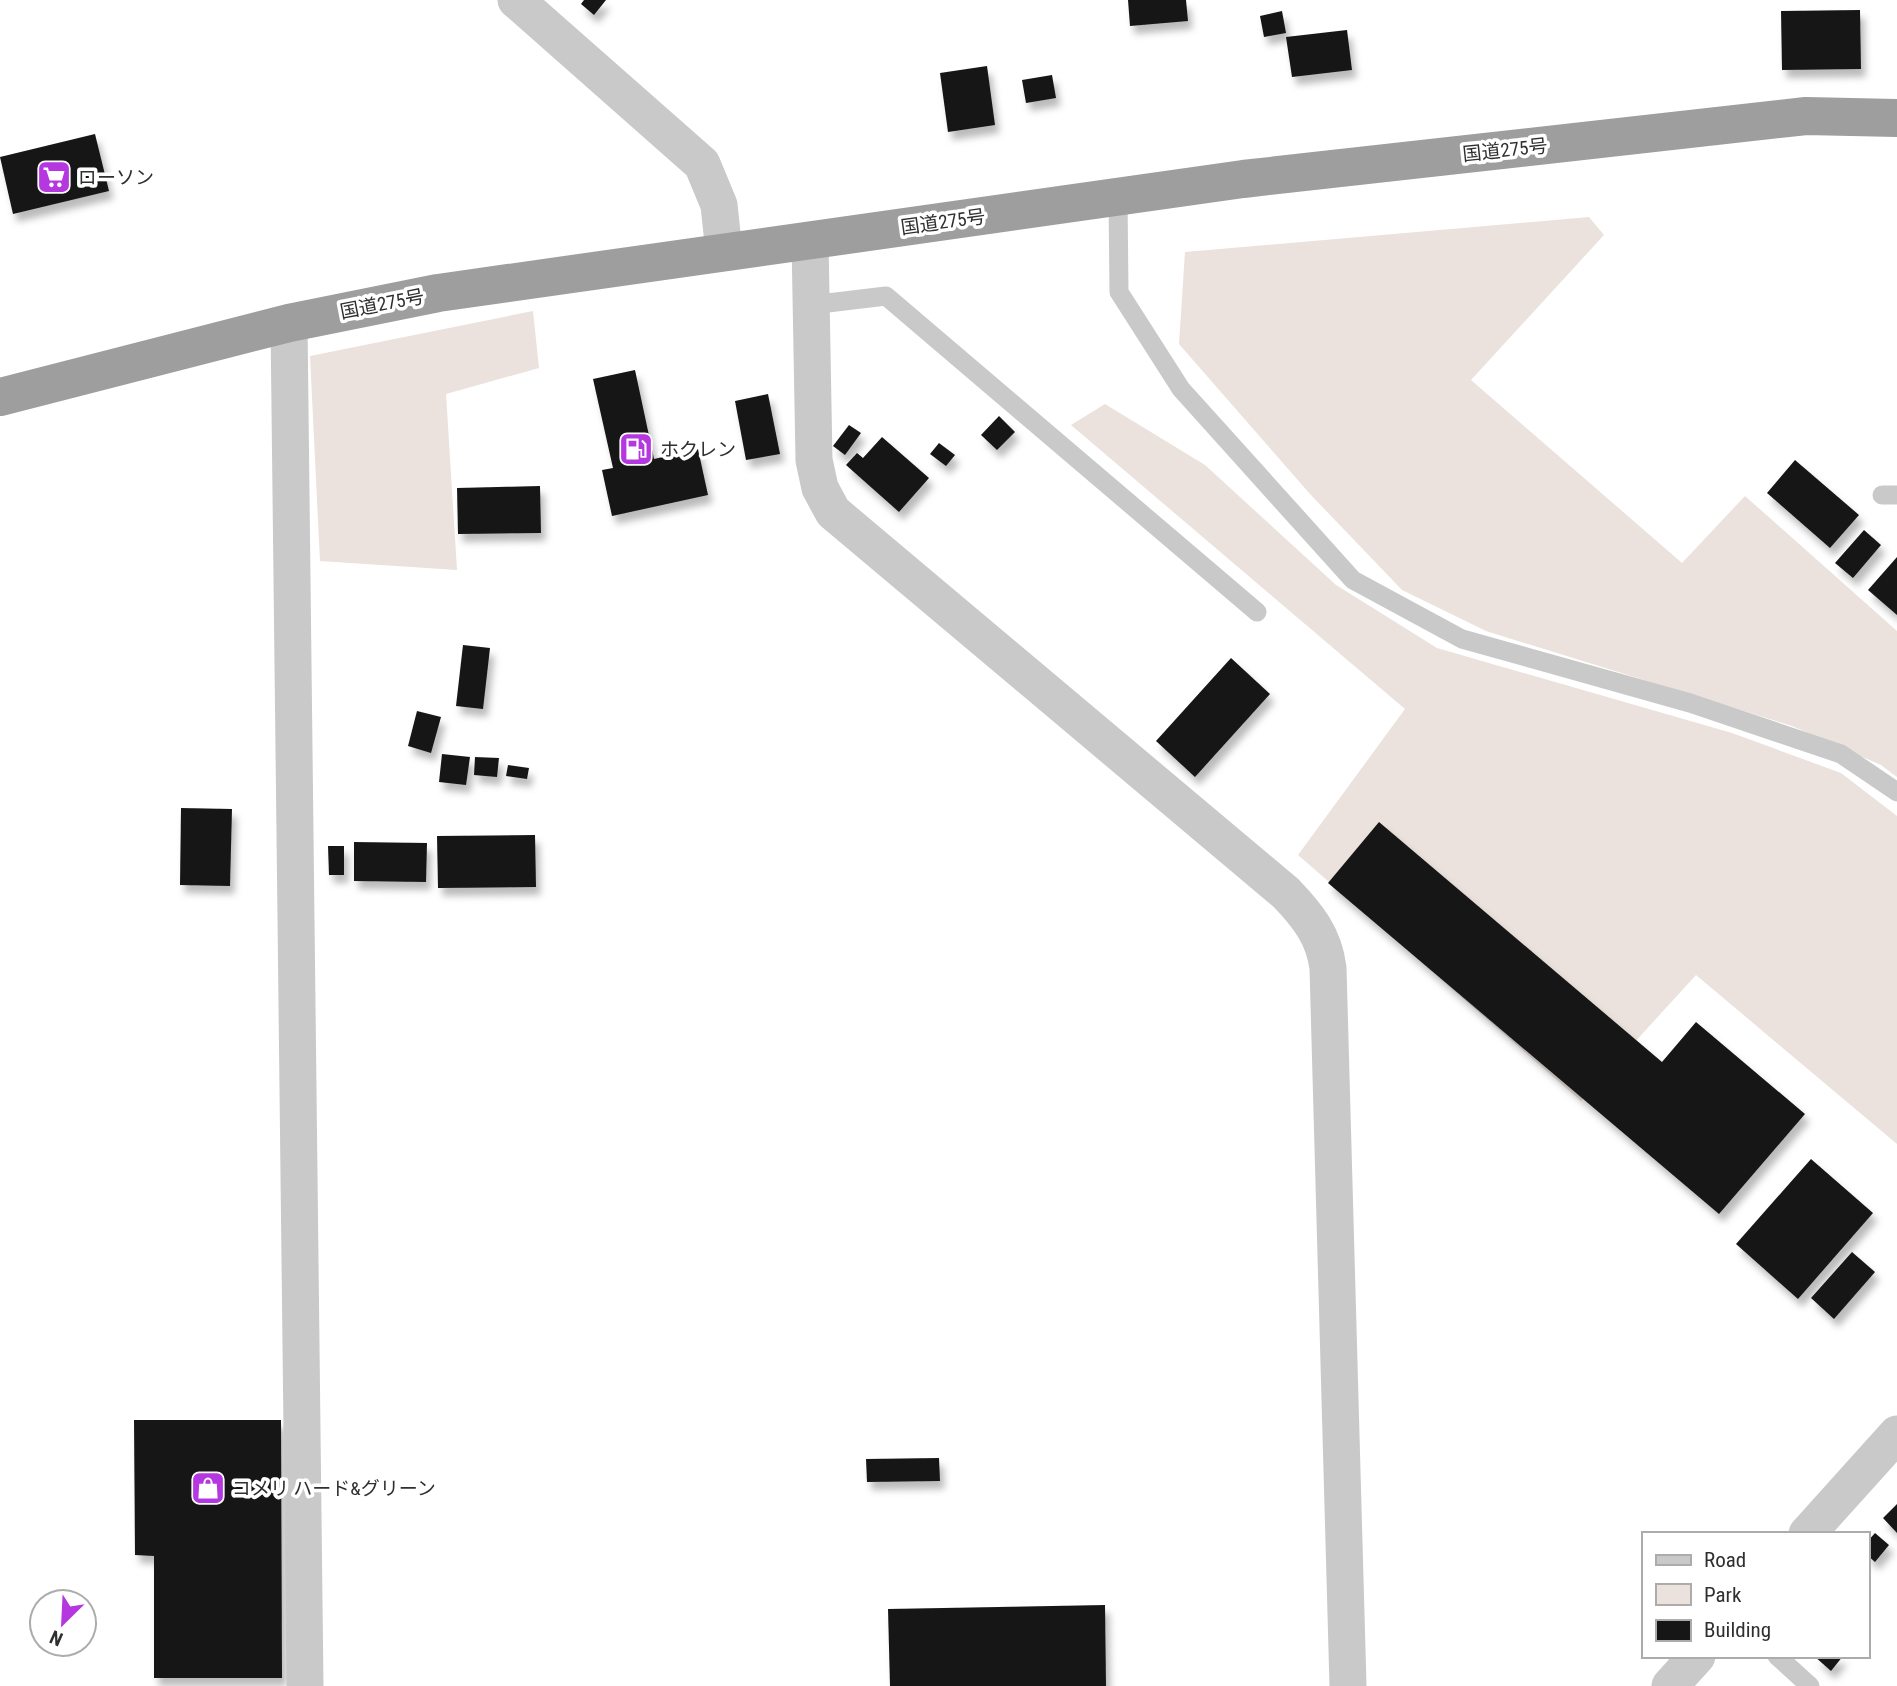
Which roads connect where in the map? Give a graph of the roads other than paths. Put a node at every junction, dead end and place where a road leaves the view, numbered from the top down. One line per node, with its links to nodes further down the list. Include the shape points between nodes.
1 (516, 0): 5 (street, via 702,164 719,205)
2 (1897, 118): 3 (highway, 国道275号, via 1806,116)
3 (1118, 197): 4 (highway, 国道275号); 10 (lane, via 1119,292 1181,389 1353,580 1462,639 1690,703 1841,754)
4 (810, 241): 5 (highway, 国道275号); 6 (street)
5 (724, 251): 7 (highway, 国道275号, via 438,293)
6 (810, 305): 9 (lane, via 886,296); 16 (street, via 814,460 820,488 833,512 1286,892 1320,935 1328,968)
7 (289, 323): 8 (highway, 国道275号); 15 (street)
8 (0, 397)
9 (1257, 612)
10 (1897, 792)
11 (1897, 1434): 12 (street)
12 (1809, 1532)
13 (1695, 1658): 17 (street)
14 (1779, 1658): 18 (lane)
15 (305, 1686)
16 (1348, 1686)
17 (1670, 1686)
18 (1810, 1686)

